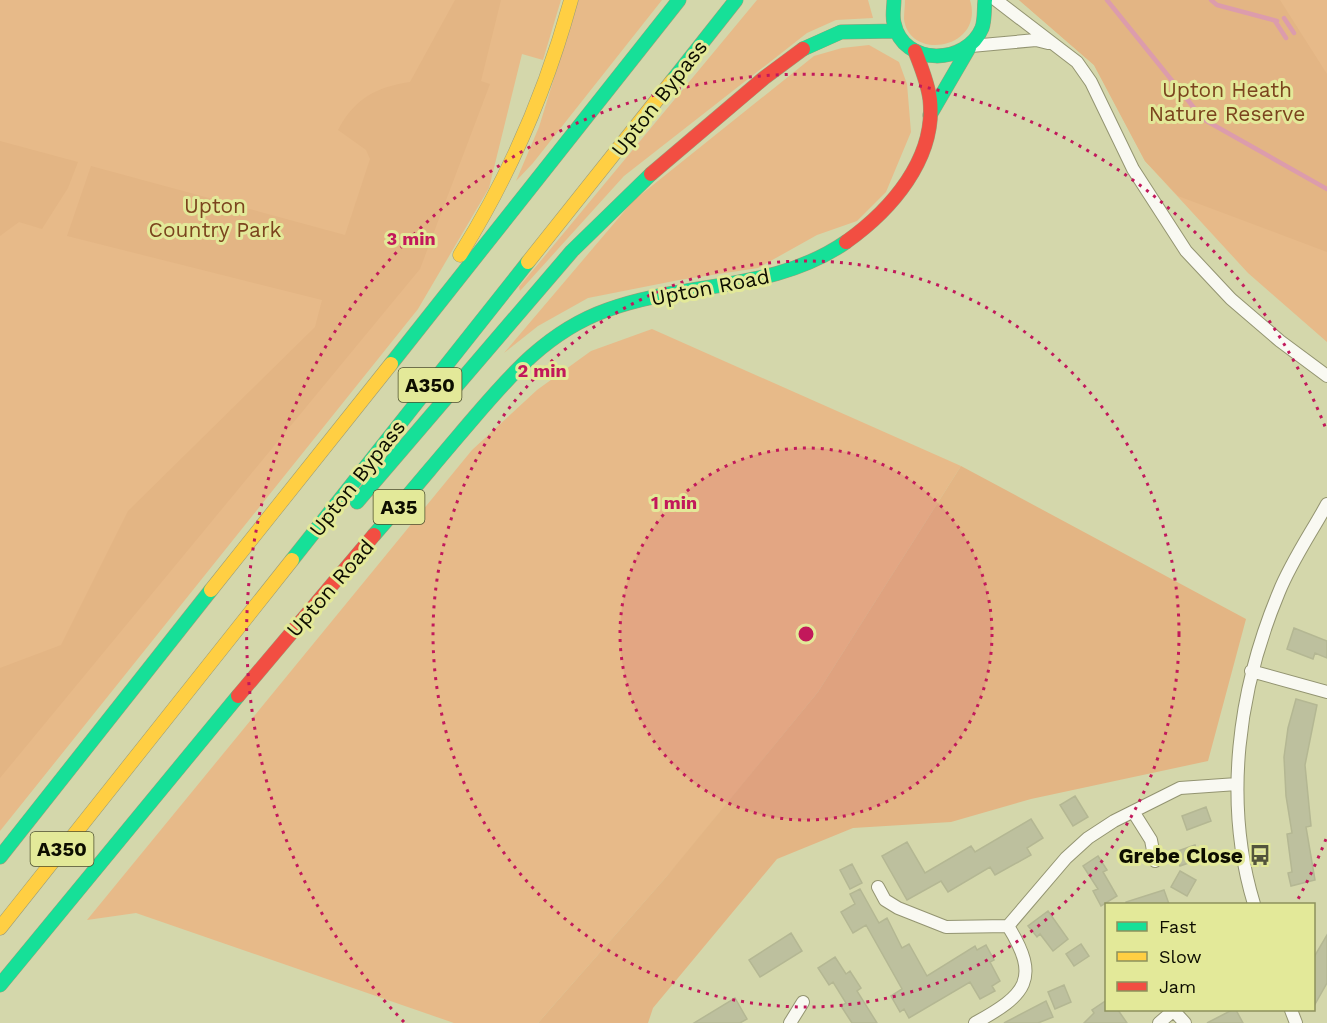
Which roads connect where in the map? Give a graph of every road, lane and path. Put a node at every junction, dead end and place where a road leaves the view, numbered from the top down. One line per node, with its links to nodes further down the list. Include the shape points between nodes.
1 (571, 0): 12 (highway, A350, via 547,78 507,176)
2 (679, 0): 12 (highway, A350)
3 (736, 0): 17 (highway, Upton Bypass / A350)
4 (985, 0): 9 (highway, Upton Road, via 984,25)
5 (996, 0): 8 (street)
6 (891, 3): 7 (highway)
7 (896, 31): 10 (highway); 17 (highway, A350, via 867,30 825,38 784,62 609,212 528,300)
8 (1049, 43): 9 (street, via 1036,40); 13 (street, via 1077,62 1091,82 1133,169 1186,251 1231,299)
9 (970, 47): 10 (highway, via 942,58); 11 (highway, Upton Road / A35)
10 (915, 51): 11 (highway, Upton Road / A35, via 930,102)
11 (929, 117): 26 (highway, Upton Road / A35, via 920,155 905,186 871,223 818,259 783,272 625,303 578,320 548,338 516,368 172,773)
12 (395, 358): 20 (highway, A350)
13 (1327, 376)
14 (1327, 504): 15 (street, via 1279,591)
15 (1251, 671): 16 (street); 18 (street, via 1241,726)
16 (1327, 692)
17 (125, 771): 25 (highway, Upton Bypass / A350)
18 (1237, 784): 19 (street, via 1180,788); 23 (street, via 1240,833)
19 (1134, 813): 21 (street, via 1151,840); 24 (street, via 1088,838)
20 (0, 856)
21 (1155, 861)
22 (878, 887): 24 (street, via 885,900 898,908 946,927)
23 (1254, 903)
24 (1008, 926): 31 (street, via 1024,951 1027,975 1019,993)
25 (0, 928)
26 (0, 985)
27 (803, 1002): 30 (street)
28 (1173, 1011): 32 (street)
29 (1175, 1011): 33 (street)
30 (790, 1023)
31 (975, 1023)
32 (1159, 1023)
33 (1185, 1023)

